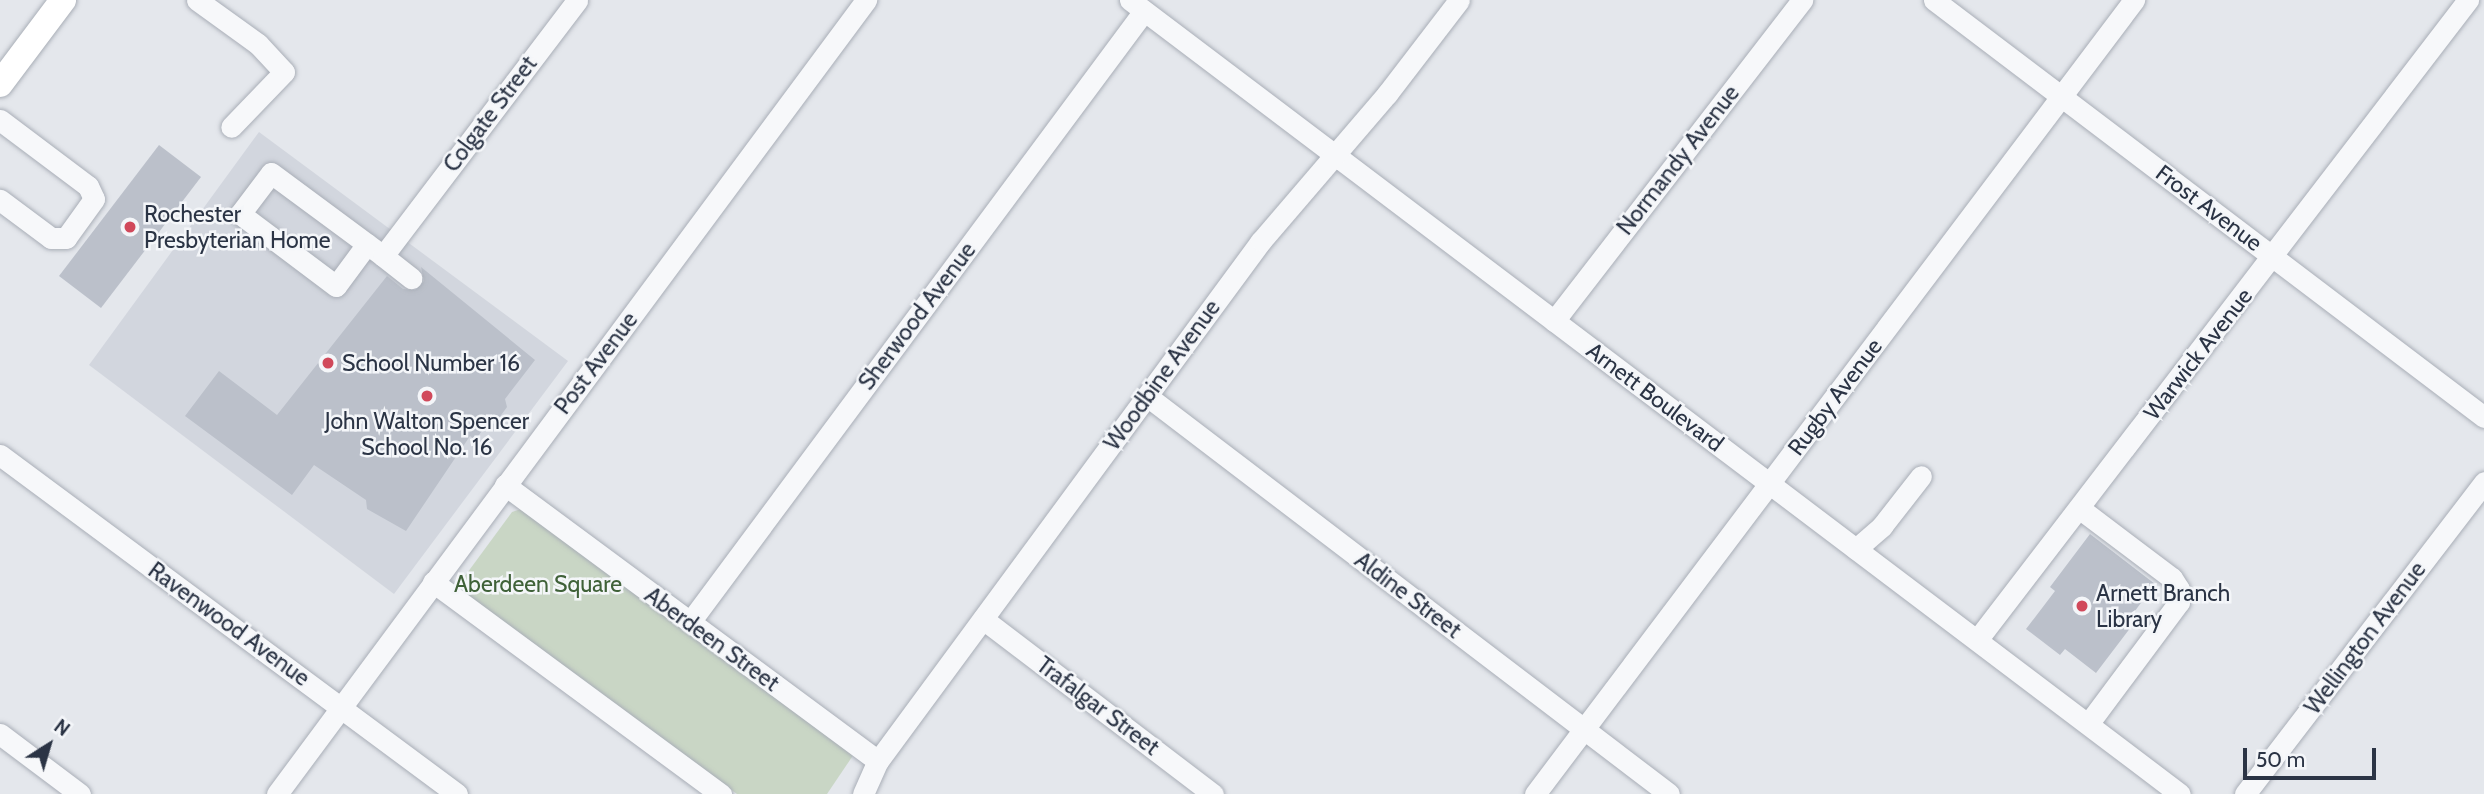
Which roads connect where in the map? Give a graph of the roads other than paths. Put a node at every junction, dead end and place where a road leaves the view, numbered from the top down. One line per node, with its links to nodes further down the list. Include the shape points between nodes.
1 (63, 0): 11 (main road)
2 (197, 0): 14 (street, via 258,44 284,72)
3 (577, 0): 17 (street, Colgate Street, via 404,227)
4 (866, 0): 27 (street, Post Avenue)
5 (1460, 0): 15 (street, Woodbine Avenue)
6 (1802, 0): 20 (street, Normandy Avenue)
7 (1934, 0): 12 (street, Frost Avenue)
8 (2134, 0): 12 (street, Rugby Avenue)
9 (2468, 0): 18 (street, Warwick Avenue)
10 (1140, 5): 15 (street, Arnett Boulevard); 32 (street, Sherwood Avenue)
11 (0, 84)
12 (2061, 96): 18 (street, Frost Avenue); 26 (street, Rugby Avenue)
13 (0, 120): 16 (street, via 88,186 94,200 66,238 51,238)
14 (231, 127)
15 (1334, 155): 20 (street, Arnett Boulevard); 21 (street, Woodbine Avenue, via 1261,242)
16 (0, 200)
17 (375, 250): 17 (street, Colgate Street, via 271,173 240,214 336,286); 19 (street)
18 (2273, 257): 22 (street, Frost Avenue); 28 (street, Warwick Avenue)
19 (411, 278)
20 (1554, 321): 26 (street, Arnett Boulevard)
21 (1147, 396): 31 (street, Woodbine Avenue); 36 (street, Aldine Street)
22 (2484, 417)
23 (0, 455): 34 (street, Ravenwood Avenue)
24 (1921, 476): 29 (street, via 1882,526)
25 (2484, 482): 49 (street, Wellington Avenue)
26 (1770, 484): 29 (street, Arnett Boulevard); 36 (street, Rugby Avenue)
27 (505, 485): 30 (street, Post Avenue); 32 (street, Aberdeen Street)
28 (2079, 508): 33 (street, Warwick Avenue); 35 (street, via 2172,578 2179,589 2179,602)
29 (1856, 549): 33 (street, Arnett Boulevard)
30 (433, 582): 34 (street, Post Avenue); 42 (street)
31 (983, 619): 38 (street, Woodbine Avenue); 45 (street, Trafalgar Street)
32 (690, 622): 38 (street, Aberdeen Street)
33 (1977, 640): 35 (street, Arnett Boulevard)
34 (340, 707): 40 (street, Post Avenue); 41 (street, Ravenwood Avenue)
35 (2088, 724): 48 (street, Arnett Boulevard)
36 (1583, 729): 46 (street, Rugby Avenue); 47 (street, Aldine Street)
37 (0, 734): 39 (street)
38 (875, 765): 43 (street); 44 (street)
39 (80, 794)
40 (277, 794)
41 (457, 794)
42 (721, 794)
43 (854, 794)
44 (863, 794)
45 (1213, 794)
46 (1535, 794)
47 (1670, 794)
48 (2180, 794)
49 (2245, 794)

